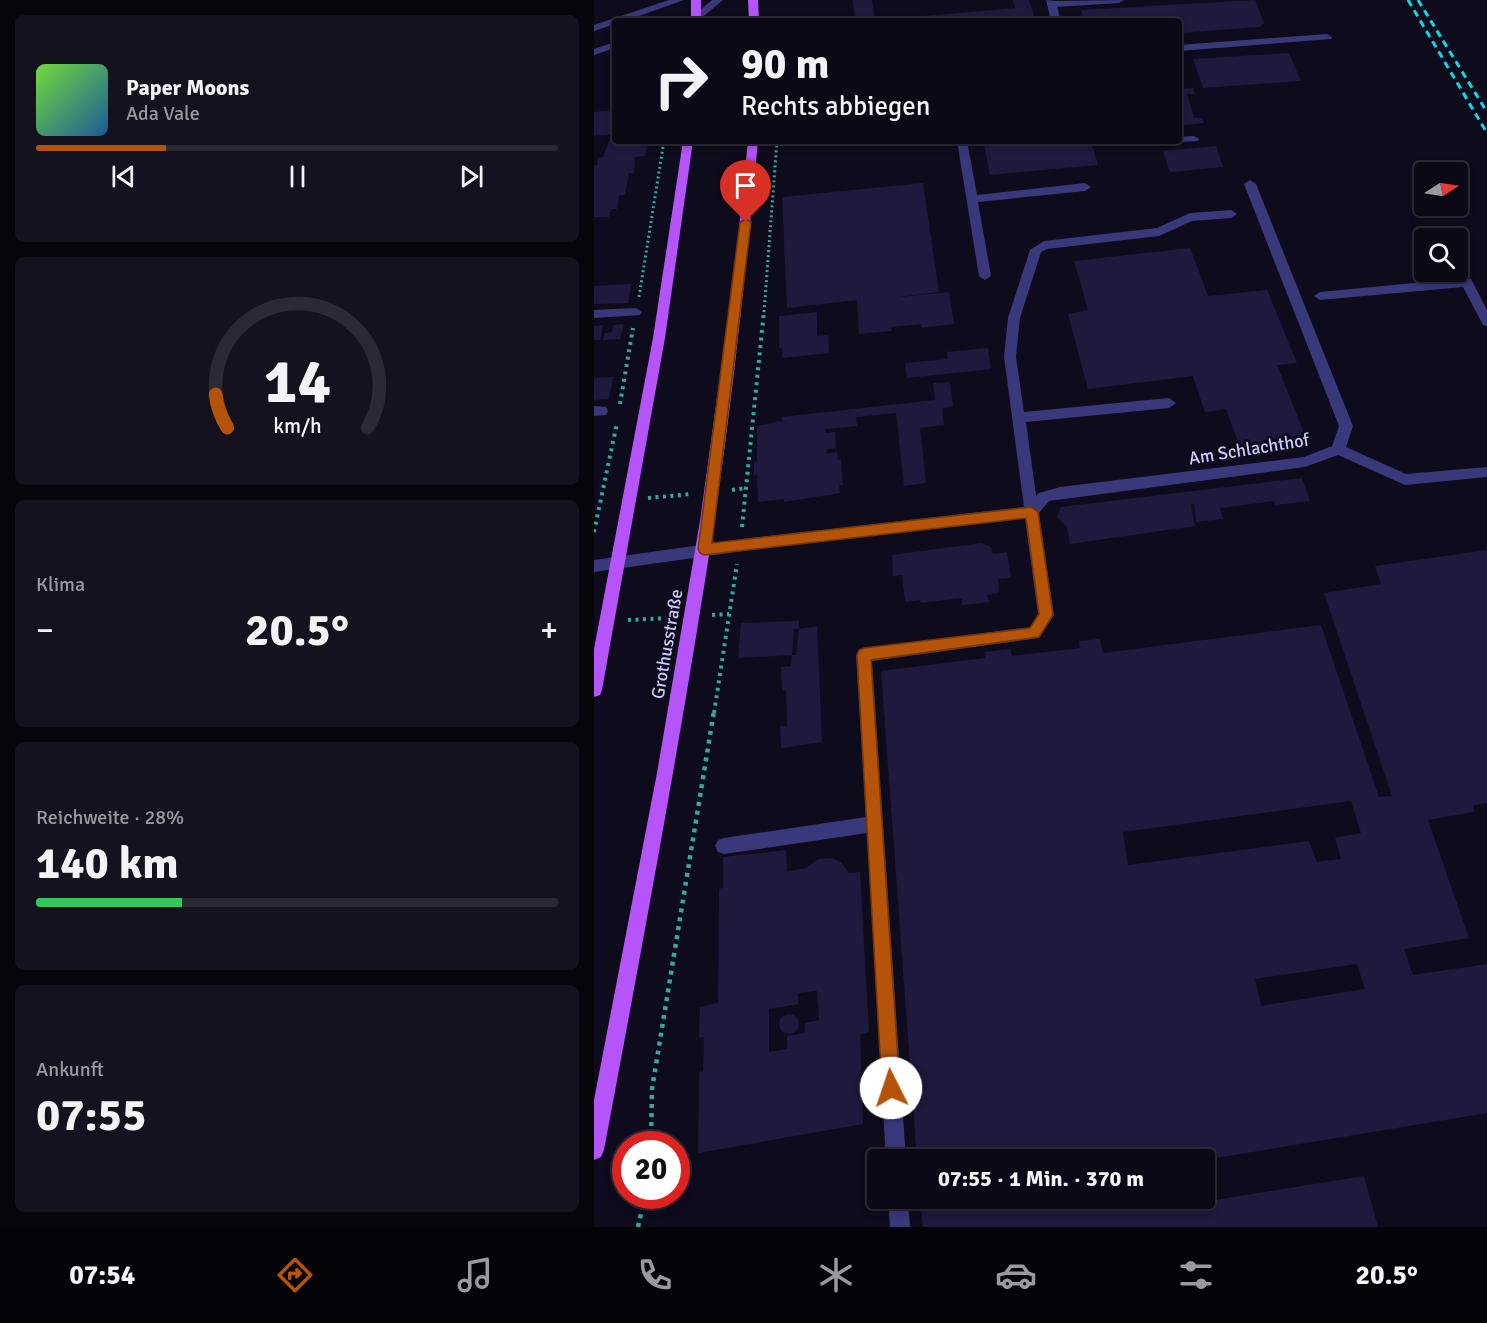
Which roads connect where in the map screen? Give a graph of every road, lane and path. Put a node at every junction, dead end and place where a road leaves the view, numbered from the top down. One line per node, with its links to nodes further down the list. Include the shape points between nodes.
1 (679, 0): 7 (street)
2 (696, 0): 8 (main road)
3 (718, 0): 9 (street)
4 (753, 0): 10 (main road)
5 (1119, 0): 6 (street)
6 (1052, 2): 11 (street)
7 (624, 18)
8 (693, 18)
9 (696, 18)
10 (754, 18)
11 (1055, 18)
12 (612, 22): 13 (street)
13 (594, 28)
14 (1327, 37): 16 (street)
15 (612, 46): 17 (street)
16 (1182, 48)
17 (594, 52)
18 (1194, 139): 19 (street)
19 (1182, 140)
20 (664, 144): 31 (path)
21 (688, 144): 46 (main road, via 659,338)
22 (753, 144): 45 (main road, Grothusstraße)
23 (777, 144): 43 (path)
24 (963, 144): 27 (street)
25 (1250, 184): 38 (street, Am Schlachthof, via 1346,426)
26 (1085, 187): 27 (street)
27 (972, 199): 29 (street)
28 (1231, 214): 37 (street, via 1190,217 1159,232 1044,245 1036,250 1014,318 1010,357)
29 (985, 276)
30 (1320, 296): 33 (street, via 1467,282)
31 (636, 312): 32 (street); 35 (path)
32 (594, 314)
33 (1487, 322)
34 (1169, 403): 37 (street)
35 (619, 410)
36 (617, 418): 44 (path)
37 (1019, 418): 42 (street)
38 (1338, 449): 39 (street, via 1405,480); 42 (street, Am Schlachthof, via 1305,462 1060,493 1044,497)
39 (1487, 472)
40 (698, 493): 41 (path)
41 (657, 497)
42 (1031, 512): 45 (street); 54 (street, via 1046,615 1034,633 864,655)
43 (743, 516)
44 (594, 532)
45 (704, 549): 46 (street); 58 (main road, Grothusstraße, via 656,830)
46 (618, 563): 47 (street); 53 (main road)
47 (594, 566)
48 (736, 572): 49 (path)
49 (729, 614): 50 (path); 56 (path, via 652,1089)
50 (711, 615)
51 (664, 618): 52 (path)
52 (624, 621)
53 (594, 690)
54 (875, 824): 55 (street); 57 (street)
55 (724, 846)
56 (651, 1131)
57 (895, 1149)
58 (594, 1150)
59 (642, 1209): 61 (path)
60 (899, 1209): 62 (street)
61 (638, 1227)
62 (900, 1227)

